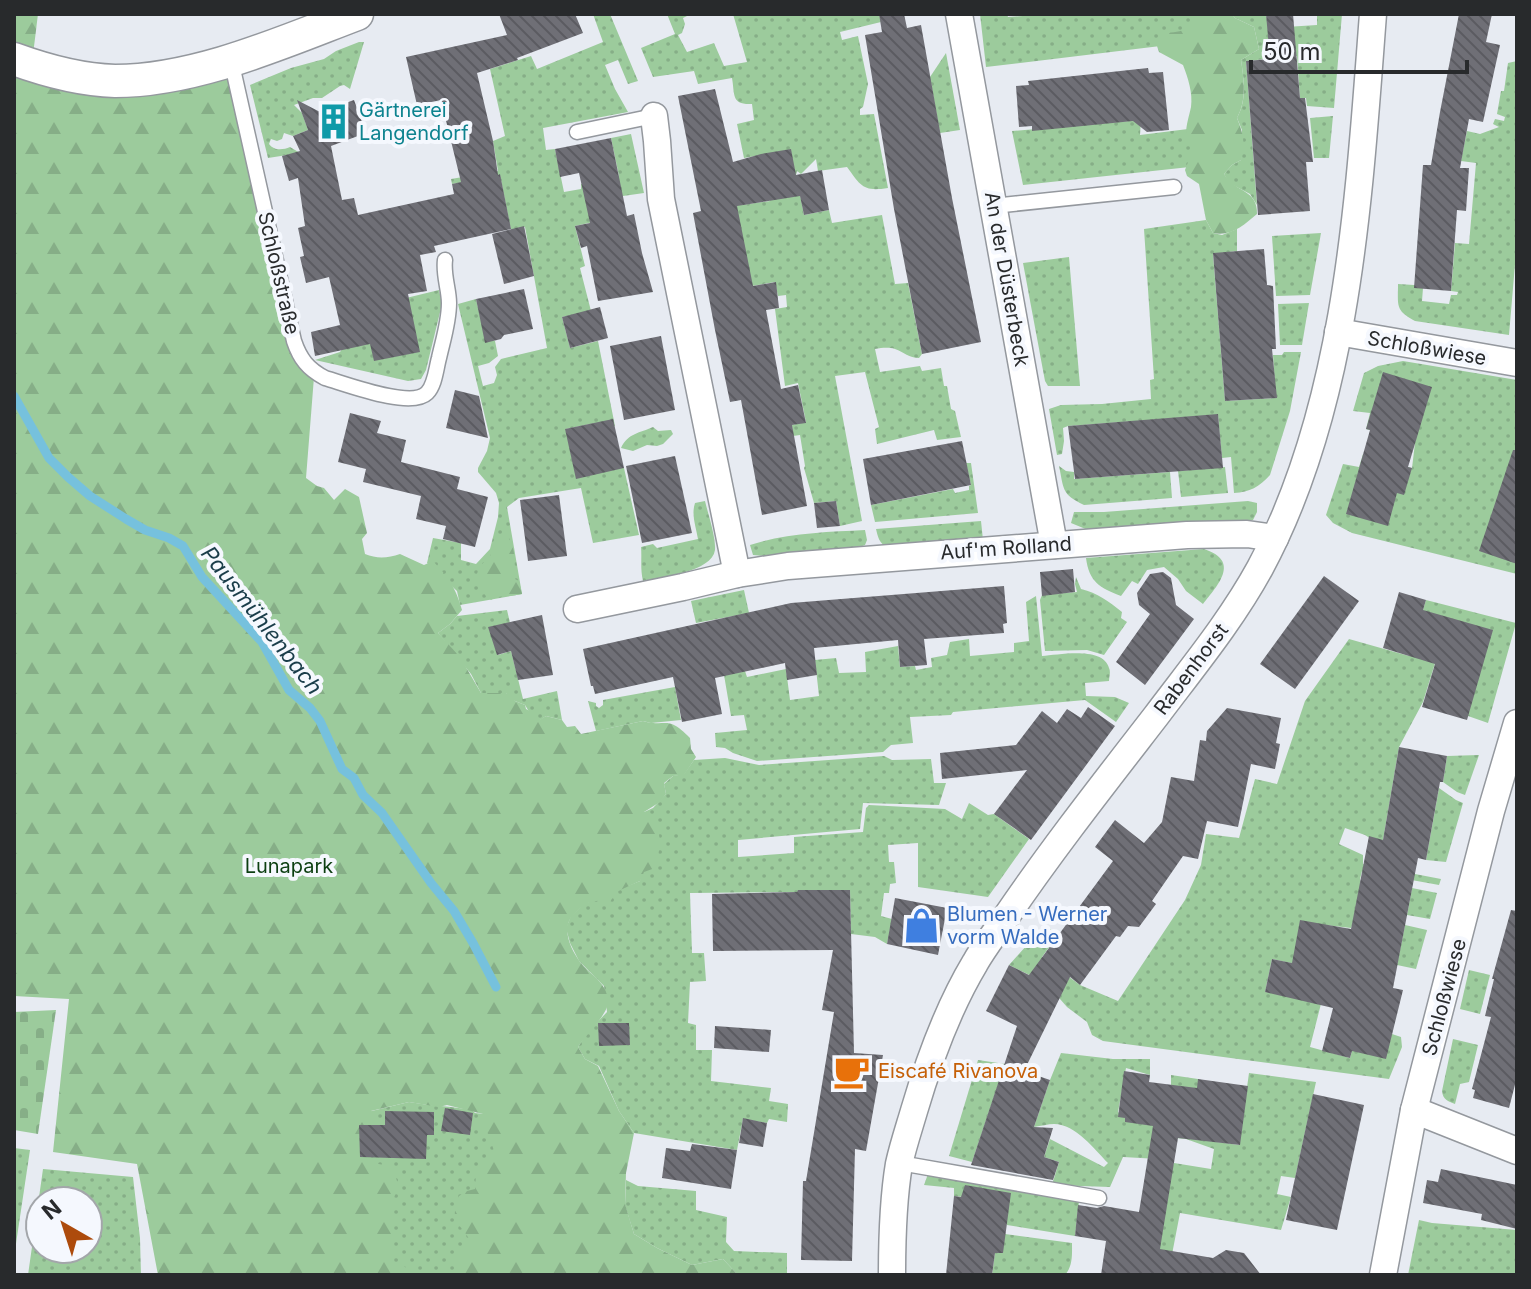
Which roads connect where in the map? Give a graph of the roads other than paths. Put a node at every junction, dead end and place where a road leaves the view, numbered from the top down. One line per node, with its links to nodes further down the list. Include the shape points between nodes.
1 (357, 14): 5 (street)
2 (959, 14): 9 (street, An der Düsterbeck)
3 (1373, 14): 11 (street, Rabenhorst)
4 (14, 59): 5 (street, via 67,75 114,81 173,74)
5 (231, 59): 10 (lane, Schloßstraße, via 294,341 313,372 403,399 426,395 448,319)
6 (654, 116): 7 (lane); 15 (street, via 661,199)
7 (577, 132)
8 (1174, 187): 9 (lane)
9 (993, 206): 14 (street, An der Düsterbeck)
10 (445, 260)
11 (1338, 332): 12 (street, Schloßwiese); 13 (street, Rabenhorst, via 1310,448)
12 (1517, 363)
13 (1275, 538): 14 (street, Auf'm Rolland, via 1209,534); 20 (street, Rabenhorst, via 1213,640 1035,874 975,963 939,1039)
14 (1054, 545): 15 (street, Auf'm Rolland, via 819,562)
15 (737, 574): 16 (street, Auf'm Rolland)
16 (577, 609)
17 (1517, 723): 18 (street, Schloßwiese)
18 (1414, 1110): 19 (street); 23 (street, Schloßwiese)
19 (1517, 1151)
20 (900, 1163): 21 (lane); 22 (street, Rabenhorst)
21 (1099, 1198)
22 (892, 1275)
23 (1383, 1275)

